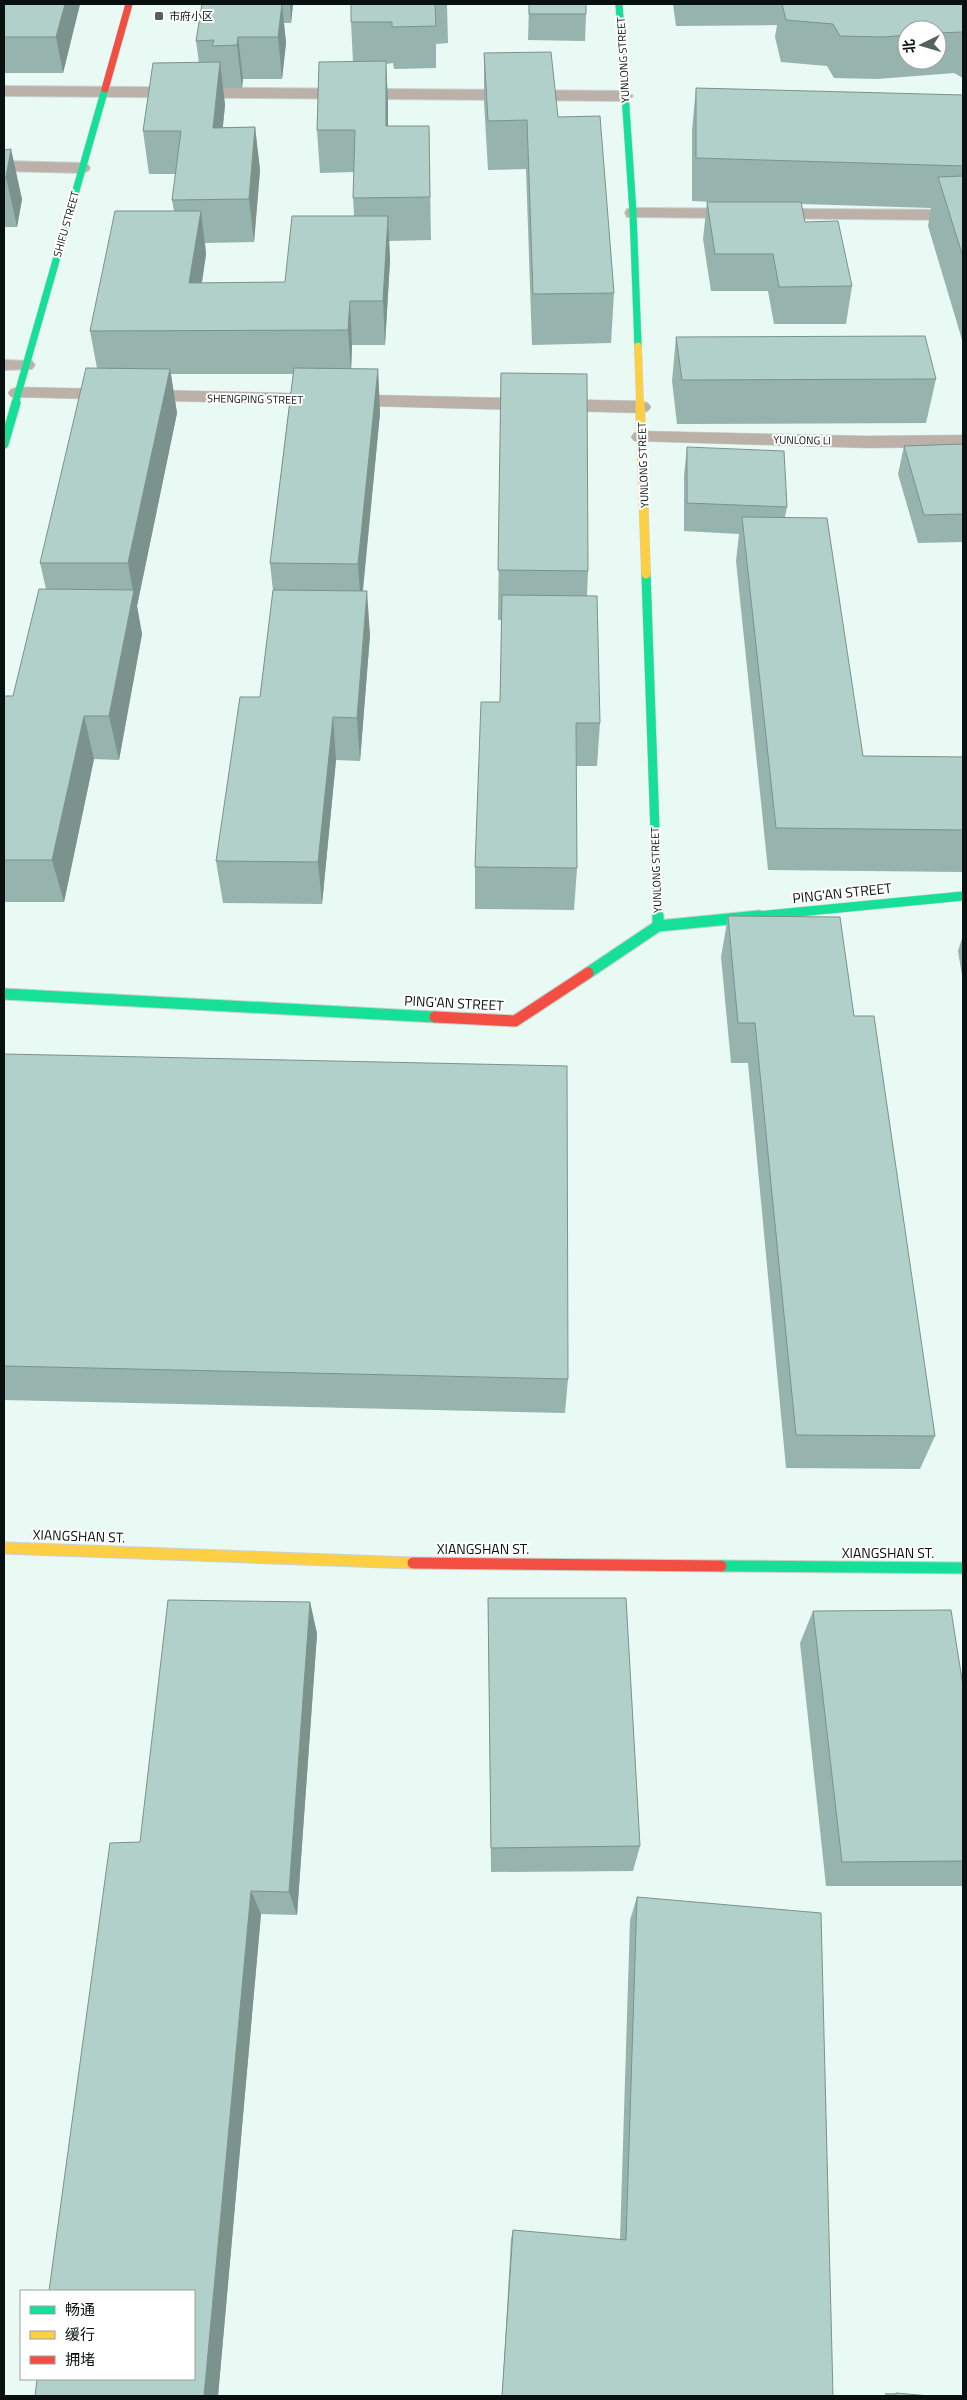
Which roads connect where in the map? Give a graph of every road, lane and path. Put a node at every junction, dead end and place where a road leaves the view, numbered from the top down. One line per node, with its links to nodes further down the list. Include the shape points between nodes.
1 (129, 4): 4 (street, SHIFU STREET)
2 (620, 4): 5 (street, YUNLONG STREET)
3 (4, 91): 4 (lane)
4 (104, 92): 5 (lane); 7 (street, SHIFU STREET)
5 (625, 96): 8 (street, YUNLONG STREET)
6 (4, 166): 7 (lane)
7 (82, 168): 11 (street, SHIFU STREET)
8 (632, 213): 9 (lane); 13 (street, YUNLONG STREET)
9 (963, 215)
10 (4, 365): 11 (lane)
11 (26, 365): 12 (street, SHIFU STREET)
12 (18, 393): 13 (street, SHENGPING STREET); 16 (street, SHIFU STREET)
13 (641, 407): 14 (street, YUNLONG STREET)
14 (641, 437): 15 (street, YUNLONG LI, via 867,442); 18 (street, YUNLONG STREET)
15 (963, 440)
16 (4, 444)
17 (963, 896): 18 (street, PING'AN STREET)
18 (658, 926): 19 (street, PING'AN STREET, via 515,1021)
19 (4, 994)
20 (4, 1548): 21 (street, XIANGSHAN ST., via 357,1563)
21 (963, 1568)

